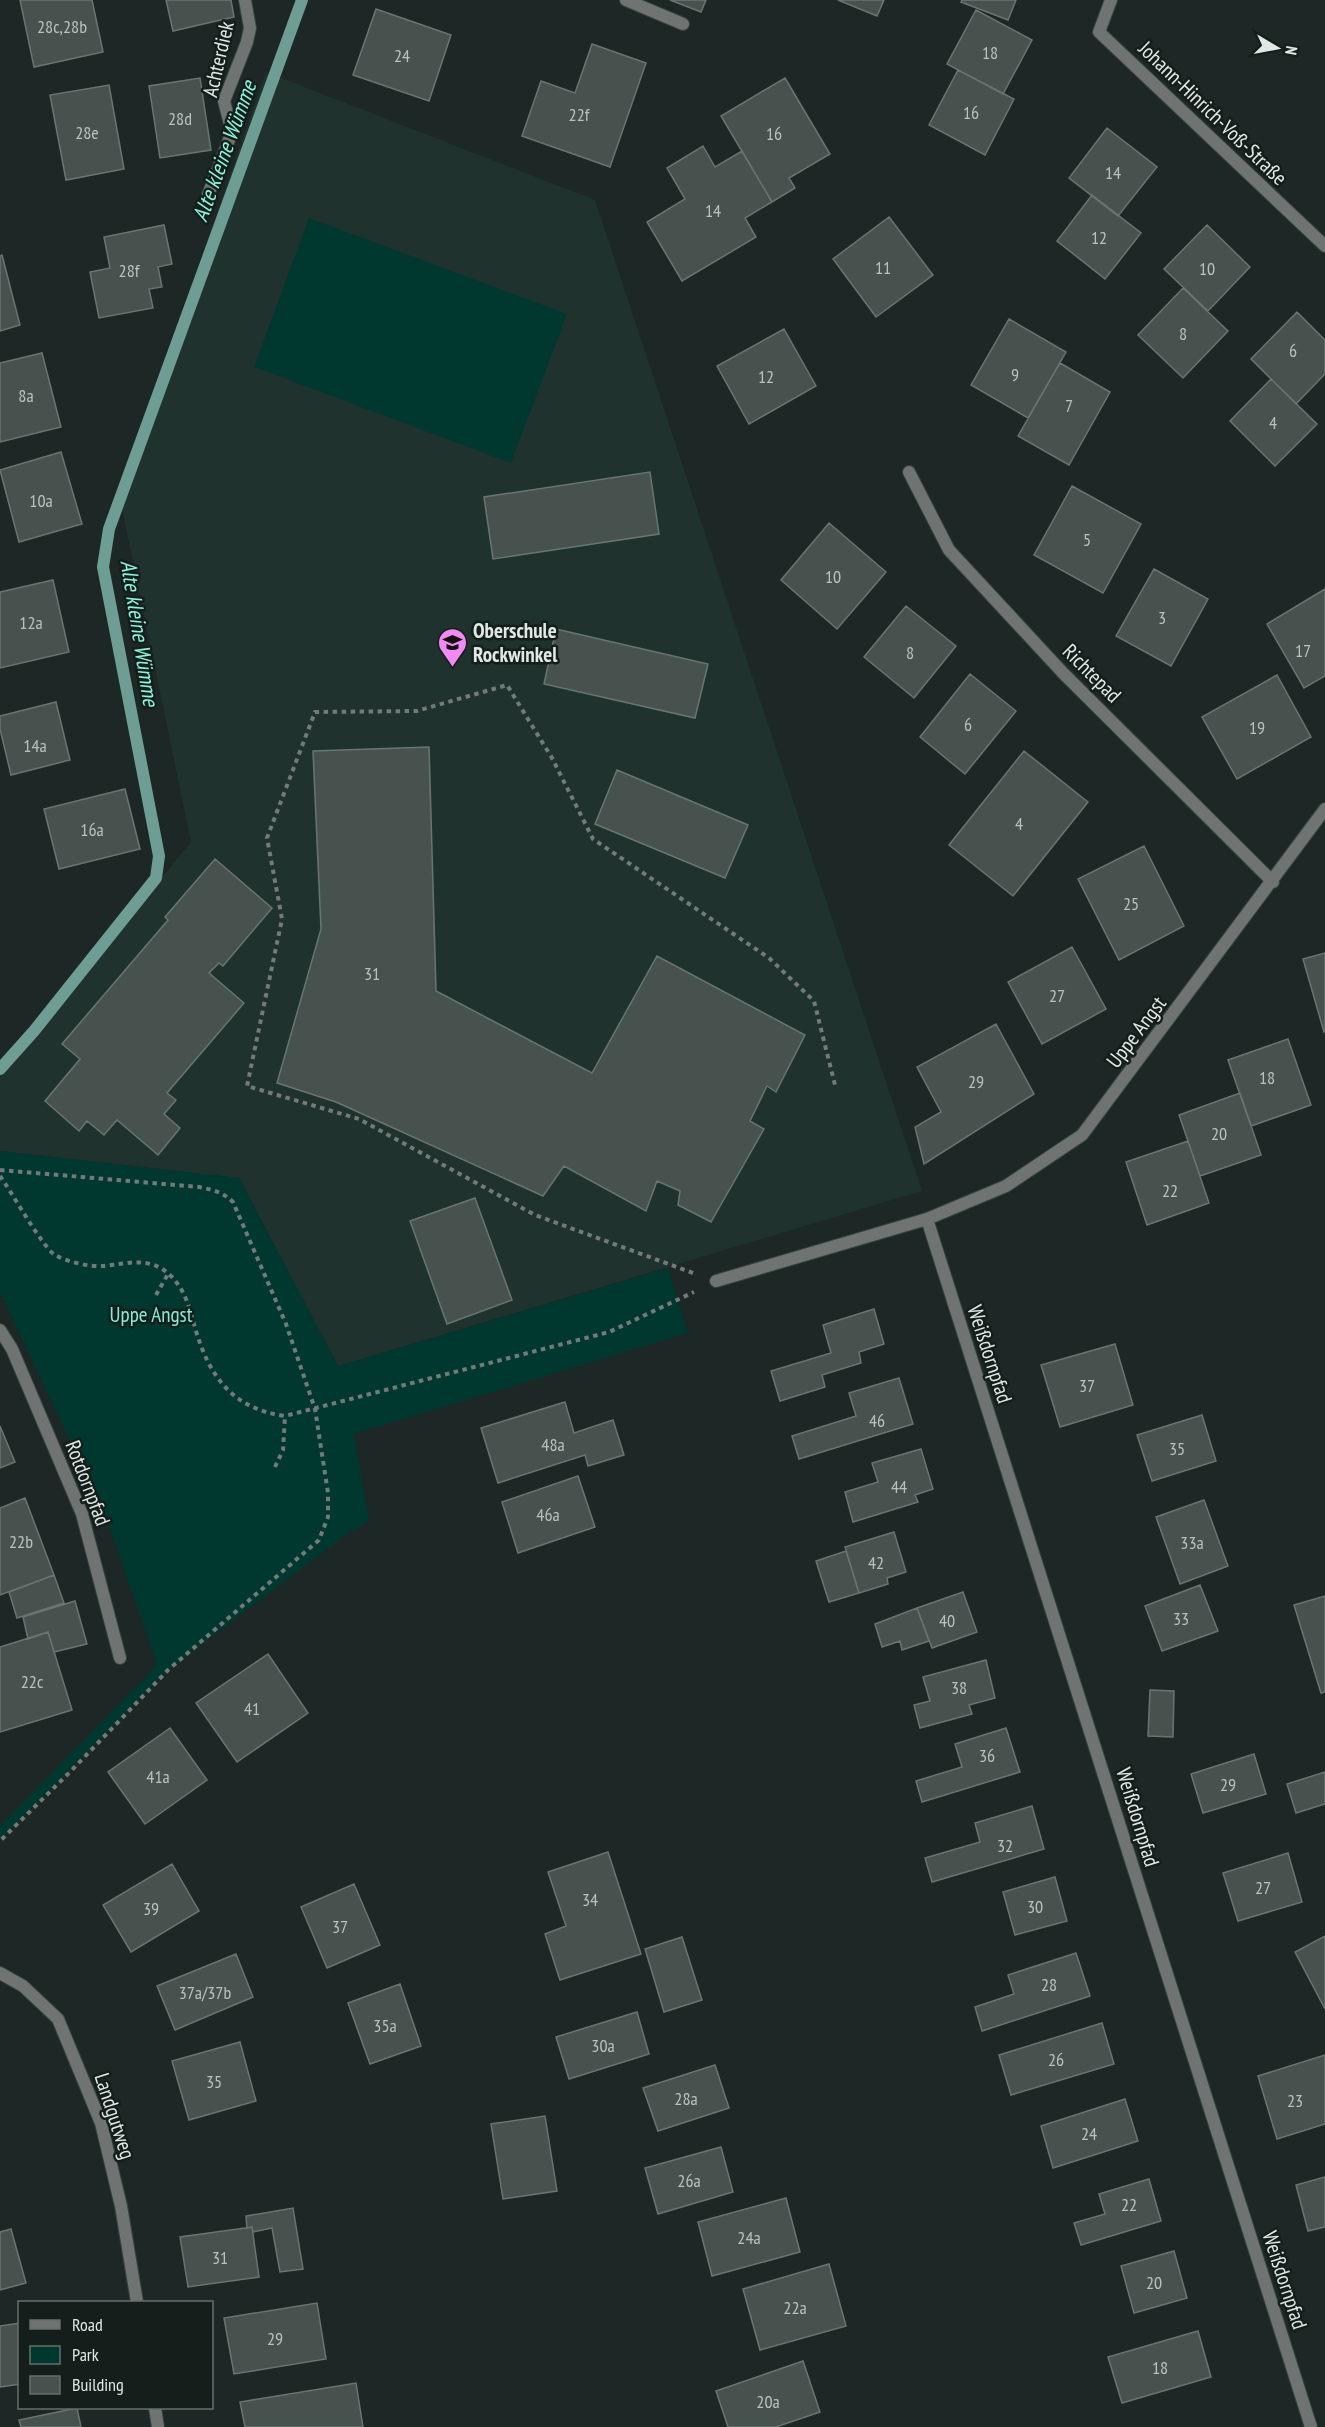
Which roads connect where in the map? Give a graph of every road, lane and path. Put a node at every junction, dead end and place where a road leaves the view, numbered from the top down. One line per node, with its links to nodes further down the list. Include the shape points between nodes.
1 (245, 0): 5 (street, Achterdiek, via 250,28 224,101 232,132)
2 (626, 0): 4 (street)
3 (1111, 0): 6 (street, Johann-Hinrich-Voß-Straße, via 1099,32)
4 (683, 24)
5 (208, 195)
6 (1325, 246)
7 (909, 472): 9 (street, Richtepad, via 949,550 1063,673)
8 (1325, 808): 9 (street, Uppe Angst)
9 (1273, 882): 13 (street, Uppe Angst, via 1082,1135 1006,1186)
10 (836, 1089): 15 (path, via 814,1001 769,958 593,839 552,758 507,685 417,711 315,712 267,838 282,919 247,1086 359,1119 535,1215)
11 (0, 1170): 18 (path, via 199,1187 227,1196 286,1324)
12 (0, 1176): 14 (path, via 53,1254 102,1266 144,1262)
13 (927, 1219): 15 (street, Uppe Angst); 27 (street, Weißdornpfad)
14 (168, 1274): 16 (path); 19 (path, via 183,1292 207,1364 219,1382 252,1408)
15 (716, 1281): 18 (path, via 609,1332)
16 (156, 1295)
17 (0, 1330): 21 (street, Rotdornpfad, via 12,1349 82,1514)
18 (315, 1409): 19 (path); 22 (path, via 328,1493 328,1517 320,1540 168,1670)
19 (285, 1416): 20 (path, via 283,1450)
20 (275, 1467)
21 (120, 1658)
22 (0, 1841)
23 (0, 1973): 24 (street, Landgutweg, via 23,1986 58,2019 101,2123 121,2206)
24 (137, 2301)
25 (155, 2409): 26 (street)
26 (159, 2427)
27 (1311, 2427)

